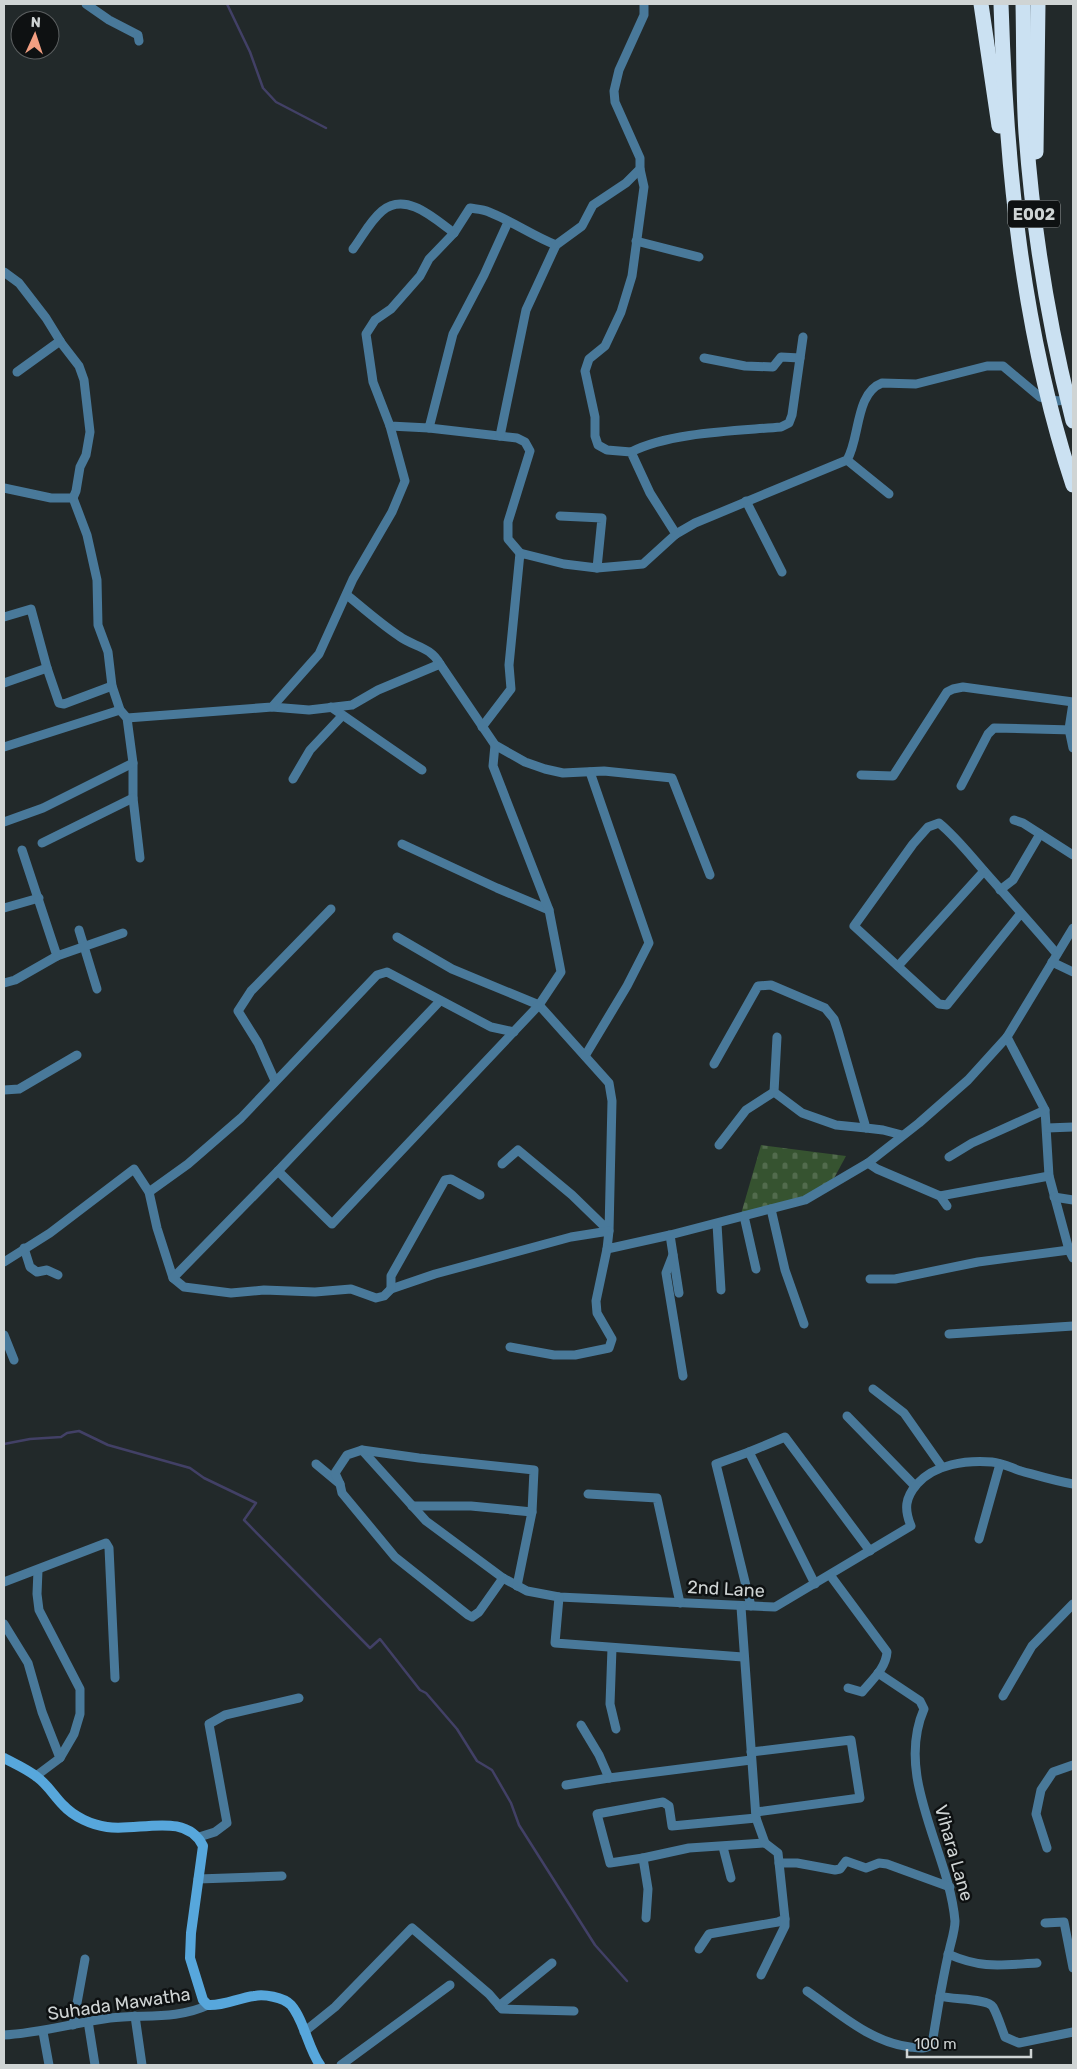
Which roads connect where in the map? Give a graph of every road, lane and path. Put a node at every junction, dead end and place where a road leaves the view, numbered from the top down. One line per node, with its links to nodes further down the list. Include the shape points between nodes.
1 (86, 4): 7 (street, via 138,35)
2 (644, 4): 8 (street, via 644,16 619,70 614,91 615,102 640,158)
3 (981, 4): 9 (highway, via 997,114)
4 (1001, 4): 9 (highway, E002)
5 (1023, 4): 11 (highway, E002, via 1026,132)
6 (1038, 4): 11 (highway)
7 (139, 41)
8 (640, 169): 13 (street, via 644,187); 14 (street, via 626,183 593,205 582,226)
9 (1012, 187): 30 (highway, E002, via 1023,277 1056,432)
10 (508, 222): 12 (street, via 488,211 470,208); 14 (street); 26 (street, via 453,334)
11 (1036, 227): 24 (highway, E002, via 1041,271)
12 (454, 233): 15 (street, via 417,207 392,205 381,212); 25 (street, via 429,259 420,276 391,309 375,320 366,334 373,382)
13 (636, 241): 16 (street); 28 (street, via 632,276 621,312 605,346 589,359 585,372 598,445 607,450)
14 (556, 245): 27 (street, via 526,310)
15 (352, 249)
16 (699, 257)
17 (4, 272): 19 (street, via 19,283)
18 (804, 336): 21 (street)
19 (60, 341): 22 (street); 33 (street, via 84,380 90,432)
20 (704, 358): 21 (street, via 745,366 773,367 781,357)
21 (800, 358): 28 (street, via 789,423 781,427 691,436 642,446)
22 (16, 372)
23 (1073, 398): 29 (street, via 1057,401 1040,397 1003,366 987,366 916,384 882,384 870,391)
24 (1073, 422)
25 (390, 426): 26 (street); 40 (street, via 405,481)
26 (429, 428): 27 (street)
27 (500, 436): 37 (street, via 525,442 530,451 508,522 508,538)
28 (631, 452): 36 (street, via 650,493)
29 (847, 460): 32 (street); 34 (street)
30 (1073, 486)
31 (4, 488): 33 (street, via 51,498)
32 (889, 494)
33 (73, 498): 45 (street, via 87,536 97,580 98,625 108,652)
34 (746, 501): 36 (street); 39 (street)
35 (560, 516): 38 (street, via 602,518)
36 (676, 534): 38 (street, via 643,564)
37 (520, 553): 38 (street); 52 (street, via 509,665 511,689)
38 (597, 568)
39 (782, 572)
40 (347, 595): 42 (street, via 401,638 436,656); 47 (street, via 319,654)
41 (4, 617): 43 (street, via 31,609)
42 (440, 664): 48 (street, via 378,690 352,705); 52 (street)
43 (47, 668): 44 (street); 45 (street, via 59,703)
44 (4, 683)
45 (112, 686): 49 (street)
46 (1073, 702): 53 (street); 60 (street, via 963,687 953,689 947,692 894,776)
47 (272, 707): 48 (street, via 309,710); 51 (street)
48 (331, 707): 50 (street)
49 (120, 710): 51 (street); 55 (street)
50 (342, 716): 58 (street); 61 (street, via 310,750)
51 (127, 718): 57 (street)
52 (482, 727): 54 (street)
53 (1071, 729): 56 (street); 62 (street, via 994,728)
54 (495, 745): 59 (street, via 545,770); 78 (street, via 493,766)
55 (4, 747)
56 (1073, 748)
57 (133, 763): 63 (street); 65 (street, via 43,808)
58 (422, 770)
59 (590, 772): 73 (street, via 672,778); 98 (street, via 649,943)
60 (861, 775)
61 (293, 779)
62 (961, 786)
63 (133, 798): 67 (street); 71 (street)
64 (1014, 820): 66 (street)
65 (4, 822)
66 (1040, 834): 70 (street); 74 (street, via 1013,880)
67 (42, 843)
68 (402, 844): 78 (street)
69 (22, 850): 75 (street)
70 (1073, 855)
71 (140, 858)
72 (984, 872): 74 (street); 88 (street); 88 (street, via 951,832 939,823 928,827 854,926)
73 (710, 875)
74 (1000, 890): 79 (street)
75 (39, 898): 76 (street); 86 (street)
76 (4, 908)
77 (331, 909): 100 (street, via 251,991 238,1011 258,1043)
78 (549, 910): 93 (street, via 561,972)
79 (1021, 913): 85 (street); 88 (street, via 947,1005 939,1004)
80 (1073, 928): 85 (street)
81 (79, 930): 84 (street)
82 (123, 934): 84 (street)
83 (396, 937): 93 (street, via 452,968)
84 (84, 948): 86 (street); 91 (street)
85 (1057, 954): 87 (street)
86 (57, 956): 90 (street)
87 (1052, 962): 89 (street); 96 (street)
88 (898, 966)
89 (1073, 972)
90 (4, 983)
91 (97, 989)
92 (440, 1000): 94 (street, via 491,1027); 100 (street, via 387,972 378,975); 112 (street)
93 (539, 1004): 94 (street); 98 (street)
94 (514, 1032): 112 (street, via 332,1224)
95 (777, 1037): 102 (street)
96 (1007, 1037): 103 (street); 107 (street, via 968,1080)
97 (77, 1056): 101 (street, via 19,1089)
98 (585, 1056): 123 (street, via 609,1083 612,1101)
99 (714, 1064): 105 (street, via 758,986 771,985 825,1008 834,1019)
100 (275, 1081): 114 (street, via 234,1124)
101 (4, 1090)
102 (774, 1092): 105 (street, via 802,1113 836,1125); 108 (street, via 746,1110)
103 (1045, 1110): 106 (street); 109 (street)
104 (1073, 1127): 106 (street)
105 (866, 1128): 107 (street)
106 (1047, 1128): 113 (street)
107 (902, 1135): 110 (street)
108 (719, 1145)
109 (949, 1157)
110 (868, 1163): 116 (street); 120 (street, via 805,1200)
111 (502, 1164): 123 (street, via 518,1150)
112 (278, 1171): 132 (street)
113 (1049, 1176): 116 (street); 117 (street)
114 (150, 1192): 125 (street, via 134,1169 50,1233); 132 (street, via 157,1228)
115 (480, 1195): 134 (street, via 450,1178 445,1180 392,1276)
116 (940, 1196): 119 (street)
117 (1054, 1197): 118 (street); 127 (street)
118 (1073, 1200)
119 (947, 1206)
120 (771, 1209): 121 (street); 137 (street, via 785,1270)
121 (744, 1216): 122 (street); 130 (street)
122 (717, 1224): 124 (street); 135 (street)
123 (609, 1231): 126 (street); 134 (street, via 571,1237)
124 (670, 1235): 126 (street); 128 (street)
125 (24, 1248): 129 (street); 131 (street, via 30,1267 37,1272 47,1270)
126 (606, 1249): 141 (street, via 596,1301 597,1314 612,1338 609,1348 554,1355)
127 (1071, 1254): 133 (street, via 978,1262 895,1279)
128 (673, 1255): 136 (street); 143 (street, via 666,1273)
129 (4, 1262)
130 (756, 1269)
131 (58, 1275)
132 (173, 1278): 134 (street, via 184,1287 231,1293 351,1289 376,1298)
133 (870, 1278)
134 (391, 1289)
135 (721, 1290)
136 (679, 1293)
137 (804, 1324)
138 (1073, 1326): 139 (street)
139 (949, 1334)
140 (4, 1335): 142 (street)
141 (510, 1347)
142 (14, 1360)
143 (683, 1376)
144 (873, 1389): 150 (street, via 904,1412)
145 (847, 1416): 153 (street)
146 (362, 1450): 151 (street, via 347,1455 335,1473); 155 (street, 2nd Lane); 156 (street, via 534,1470)
147 (749, 1452): 158 (street, via 785,1437); 163 (street); 168 (street, via 716,1464)
148 (316, 1464): 151 (street)
149 (1000, 1464): 150 (street, 2nd Lane, via 968,1462); 152 (street, 2nd Lane); 157 (street)
150 (942, 1467): 153 (street, 2nd Lane, via 924,1476)
151 (340, 1484): 161 (street, via 342,1493 395,1556 468,1616 479,1612)
152 (1073, 1484)
153 (915, 1486): 158 (street, 2nd Lane, via 910,1492 905,1512 910,1526)
154 (588, 1494): 166 (street, via 657,1498)
155 (412, 1506): 156 (street, via 472,1506); 161 (street, 2nd Lane, via 426,1521)
156 (532, 1512): 164 (street)
157 (979, 1539)
158 (870, 1551): 160 (street, 2nd Lane)
159 (38, 1570): 162 (street); 173 (street, via 106,1543 109,1548); 181 (street, via 39,1610 80,1689 80,1714 74,1734)
160 (830, 1575): 163 (street, 2nd Lane); 172 (street, via 887,1652 887,1660)
161 (503, 1578): 164 (street, 2nd Lane)
162 (4, 1582)
163 (815, 1584): 168 (street, 2nd Lane, via 775,1607)
164 (517, 1586): 165 (street, 2nd Lane)
165 (559, 1597): 166 (street, 2nd Lane); 170 (street, via 555,1643)
166 (680, 1603): 168 (street, 2nd Lane)
167 (1073, 1604): 175 (street, via 1032,1646)
168 (746, 1606): 171 (street)
169 (4, 1624): 181 (street, via 28,1663)
170 (612, 1648): 171 (street); 178 (street, via 610,1704)
171 (744, 1657): 179 (street)
172 (878, 1673): 174 (street, via 862,1692); 196 (street, Vihara Lane, via 920,1701 924,1708 917,1725 916,1766 921,1797)
173 (115, 1678)
174 (848, 1688)
175 (1003, 1696)
176 (299, 1698): 187 (street, via 225,1716 209,1724 226,1823 215,1832)
177 (581, 1725): 184 (street)
178 (616, 1729)
179 (751, 1756): 184 (street); 186 (street); 186 (street, via 851,1740 860,1798)
180 (4, 1758): 183 (street)
181 (60, 1758): 183 (street)
182 (1073, 1765): 190 (street, via 1053,1772 1041,1790 1036,1814)
183 (36, 1776): 187 (street, via 53,1791 63,1806 95,1824 109,1828 178,1826)
184 (609, 1778): 185 (street)
185 (566, 1785)
186 (756, 1815): 188 (street); 191 (street, via 672,1826 669,1806 664,1802 597,1814 610,1863)
187 (199, 1837): 194 (street, via 203,1846)
188 (765, 1843): 189 (street); 192 (street, via 778,1853)
189 (723, 1847): 191 (street, via 689,1848); 195 (street)
190 (1047, 1848)
191 (643, 1858): 197 (street, via 648,1889)
192 (779, 1863): 196 (street, via 835,1870 846,1861 866,1868 887,1864); 198 (street)
193 (282, 1876): 194 (street)
194 (198, 1878): 210 (street, via 190,1958 203,2000)
195 (731, 1878)
196 (950, 1887): 201 (street, Vihara Lane, via 955,1923)
197 (646, 1918)
198 (785, 1919): 200 (street, via 709,1934); 206 (street, via 785,1926)
199 (1045, 1923): 205 (street, via 1064,1922)
200 (700, 1949)
201 (948, 1954): 204 (street, via 968,1963 990,1966); 209 (street, Vihara Lane)
202 (85, 1959): 215 (street)
203 (552, 1963): 211 (street)
204 (1037, 1963)
205 (1073, 1968)
206 (761, 1975)
207 (450, 1985): 224 (street)
208 (807, 1991): 209 (street, Vihara Lane, via 873,2036 893,2045 921,2049 932,2044)
209 (940, 1996): 218 (street, via 986,2001 992,2006 1005,2037 1019,2044)
210 (208, 2005): 213 (street, Suhada Mawatha, via 190,2012); 217 (street, via 271,1996 290,2004)
211 (499, 2006): 212 (street, via 502,2009); 217 (street, via 412,1928 335,2007)
212 (574, 2011)
213 (135, 2016): 214 (street, Suhada Mawatha); 222 (street)
214 (88, 2021): 215 (street, Suhada Mawatha); 221 (street)
215 (73, 2026): 216 (street, Suhada Mawatha)
216 (43, 2032): 219 (street, Suhada Mawatha); 220 (street)
217 (304, 2032): 223 (street)
218 (1073, 2032)
219 (4, 2035)
220 (49, 2065)
221 (95, 2065)
222 (142, 2065)
223 (320, 2065)
224 (341, 2065)

